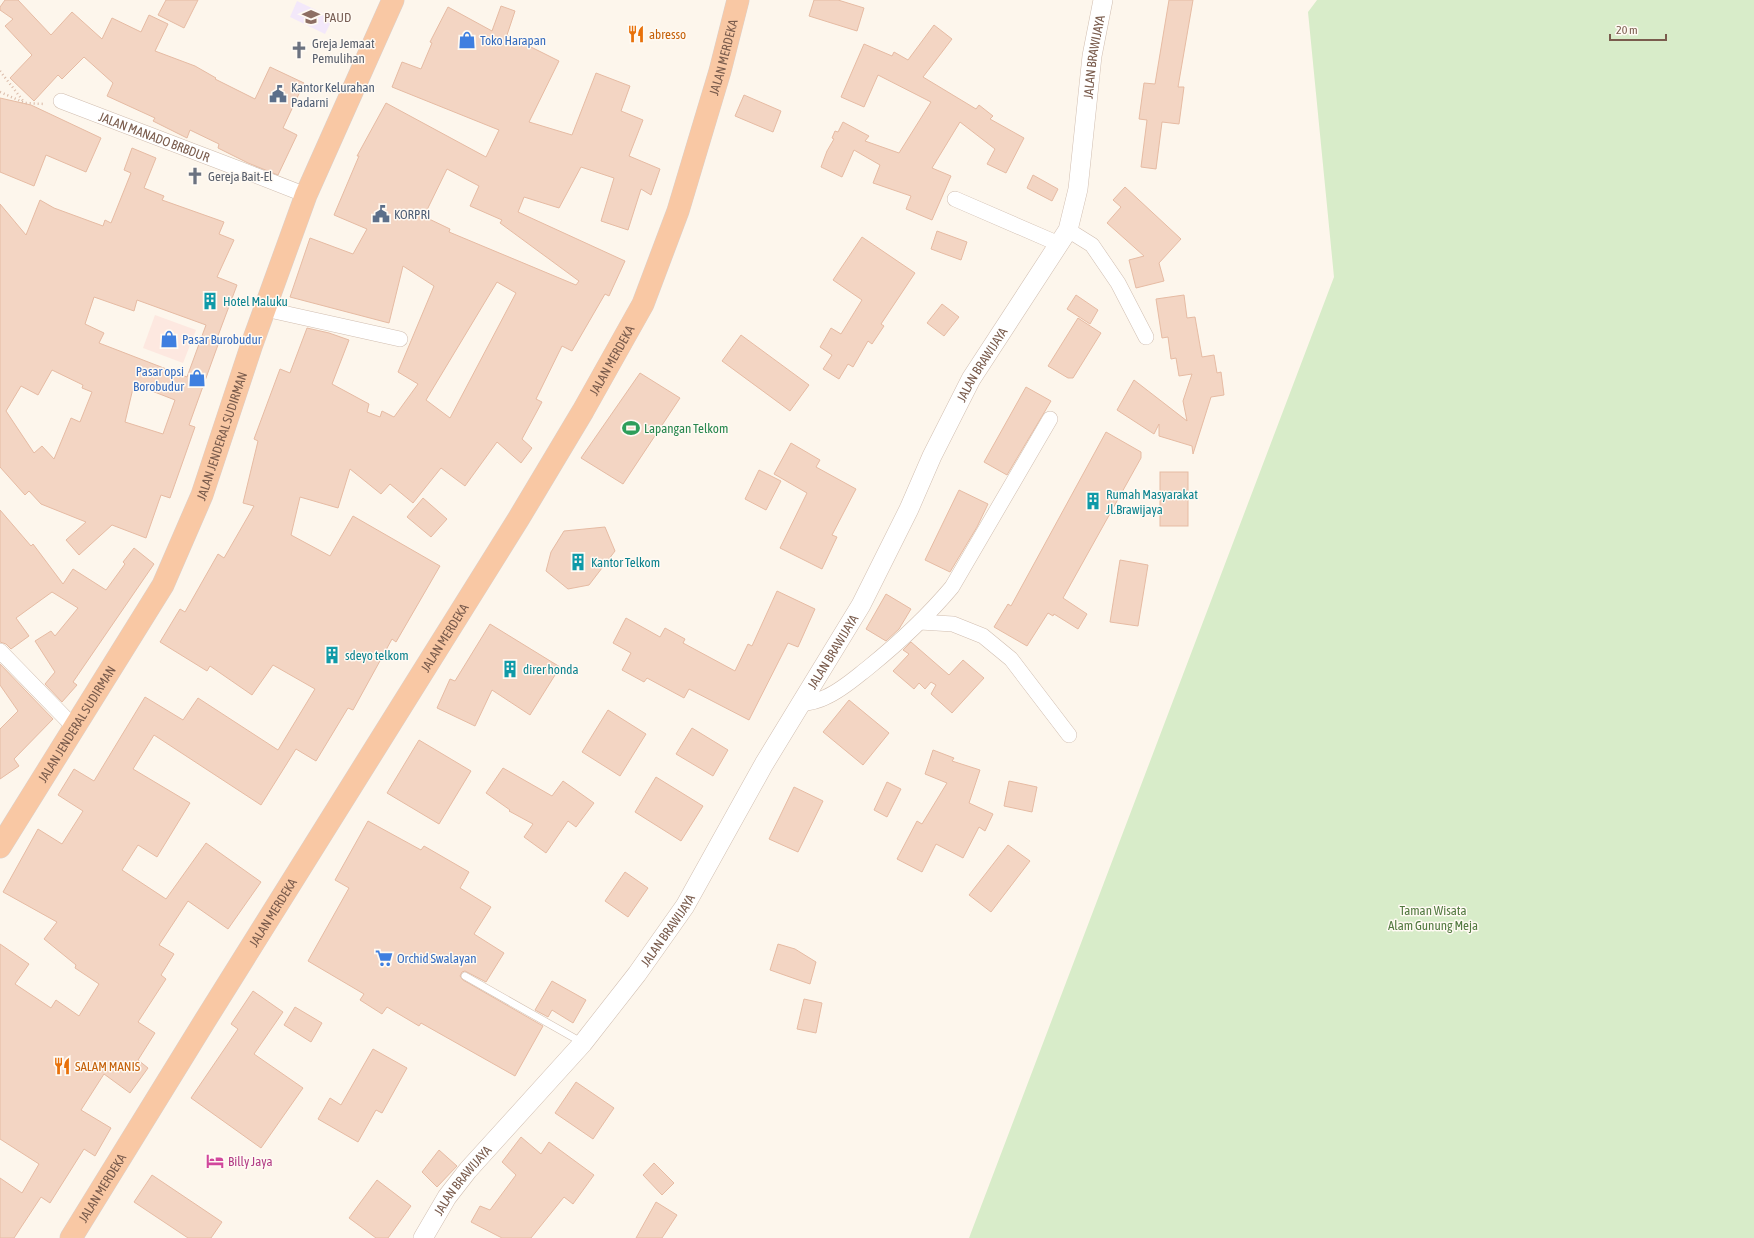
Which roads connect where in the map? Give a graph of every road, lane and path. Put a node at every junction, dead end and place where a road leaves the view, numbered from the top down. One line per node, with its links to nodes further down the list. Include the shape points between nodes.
1 (393, 0): 8 (highway, JALAN JENDERAL SUDIRMAN)
2 (1103, 0): 10 (street, JALAN BRAWIJAYA, via 1092,56 1078,189)
3 (736, 1): 23 (highway, JALAN MERDEKA, via 720,71 678,211 643,304 519,518)
4 (0, 71): 7 (path)
5 (0, 92): 7 (path)
6 (61, 101): 7 (path, via 48,104); 8 (street, JALAN MANADO BRBDUR)
7 (25, 103)
8 (306, 196): 11 (highway, JALAN JENDERAL SUDIRMAN)
9 (955, 200): 10 (street)
10 (1064, 237): 12 (street, via 1092,245 1118,283); 17 (street, JALAN BRAWIJAYA, via 971,379 861,605)
11 (265, 309): 13 (street); 18 (highway, JALAN JENDERAL SUDIRMAN, via 202,495 163,585)
12 (1146, 337)
13 (400, 339)
14 (1050, 420): 15 (street, via 952,587)
15 (920, 622): 17 (street, via 905,638 850,682 827,697); 19 (street, via 952,624 983,636 1011,658)
16 (0, 651): 18 (street)
17 (800, 704): 22 (street, JALAN BRAWIJAYA, via 685,906 637,974)
18 (75, 728): 20 (highway, JALAN JENDERAL SUDIRMAN)
19 (1070, 735)
20 (2, 843)
21 (465, 976): 22 (lane)
22 (583, 1043): 24 (street, JALAN BRAWIJAYA, via 468,1170 447,1198)
23 (71, 1238)
24 (424, 1238)

